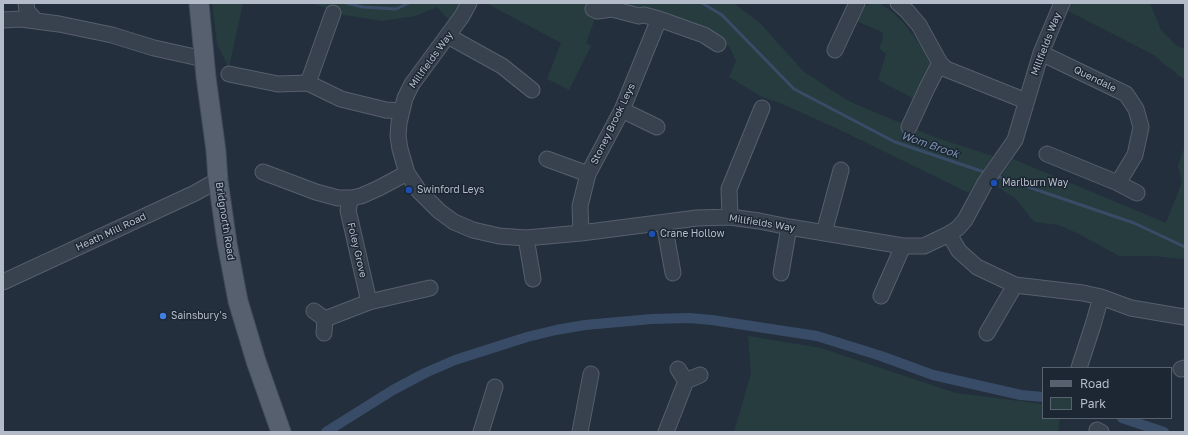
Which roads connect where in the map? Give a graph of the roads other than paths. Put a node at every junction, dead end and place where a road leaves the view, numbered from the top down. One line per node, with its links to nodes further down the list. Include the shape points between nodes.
1 (26, 3): 11 (street, via 27,11)
2 (199, 3): 16 (main road, Bridgnorth Road)
3 (469, 3): 12 (street, Millfields Way)
4 (857, 3): 13 (street)
5 (898, 3): 17 (street, via 919,25)
6 (1062, 3): 15 (street, Millfields Way)
7 (593, 9): 9 (street, via 612,9)
8 (333, 13): 19 (street)
9 (659, 19): 14 (street); 23 (street, Stoney Brook Leys)
10 (3, 20): 11 (street)
11 (36, 21): 16 (street, via 112,35)
12 (448, 36): 20 (street, via 502,66); 24 (street, Millfields Way, via 412,84)
13 (834, 40)
14 (718, 44)
15 (1040, 53): 21 (street, Millfields Way); 34 (street, Quendale, via 1126,94 1136,109 1141,127 1136,155)
16 (204, 59): 33 (main road, Bridgnorth Road)
17 (940, 63): 21 (street, via 960,76); 26 (street)
18 (229, 74): 19 (street, via 278,84)
19 (308, 83): 24 (street, via 341,99)
20 (532, 90)
21 (1026, 101): 42 (street, Millfields Way, via 1015,140 999,161 964,220)
22 (762, 108): 37 (street, via 729,189)
23 (622, 110): 25 (street); 32 (street, Stoney Brook Leys)
24 (401, 111): 31 (street, Millfields Way, via 398,136)
25 (658, 125)
26 (909, 127)
27 (1047, 154): 34 (street)
28 (547, 159): 32 (street)
29 (841, 170): 41 (street)
30 (263, 172): 36 (street, via 279,184 338,198)
31 (407, 173): 36 (street, via 379,188); 43 (street, Millfields Way, via 430,203 454,222 499,236)
32 (588, 174): 40 (street, Stoney Brook Leys, via 580,206)
33 (218, 180): 48 (street, Heath Mill Road); 61 (main road, Bridgnorth Road, via 238,301)
34 (1118, 183): 35 (street)
35 (1138, 193)
36 (351, 198): 53 (street, Foley Grove, via 348,210)
37 (730, 217): 38 (street, Millfields Way); 39 (street, Millfields Way)
38 (664, 222): 40 (street, Millfields Way); 45 (street)
39 (789, 227): 41 (street, Millfields Way); 46 (street)
40 (581, 233): 43 (street, Millfields Way)
41 (824, 233): 44 (street, Millfields Way)
42 (949, 234): 44 (street, Millfields Way, via 924,246); 49 (street, via 959,251 977,267)
43 (526, 238): 47 (street)
44 (903, 246): 50 (street)
45 (675, 263)
46 (778, 265)
47 (533, 278)
48 (3, 282)
49 (1015, 285): 52 (street); 56 (street)
50 (882, 286)
51 (430, 288): 53 (street)
52 (1101, 297): 54 (street, via 1131,308); 57 (street)
53 (369, 302): 55 (street)
54 (1185, 319)
55 (321, 321)
56 (987, 333)
57 (1079, 367)
58 (592, 372): 63 (street)
59 (688, 375): 64 (street)
60 (496, 397): 62 (street)
61 (281, 432)
62 (481, 432)
63 (580, 432)
64 (666, 432)

